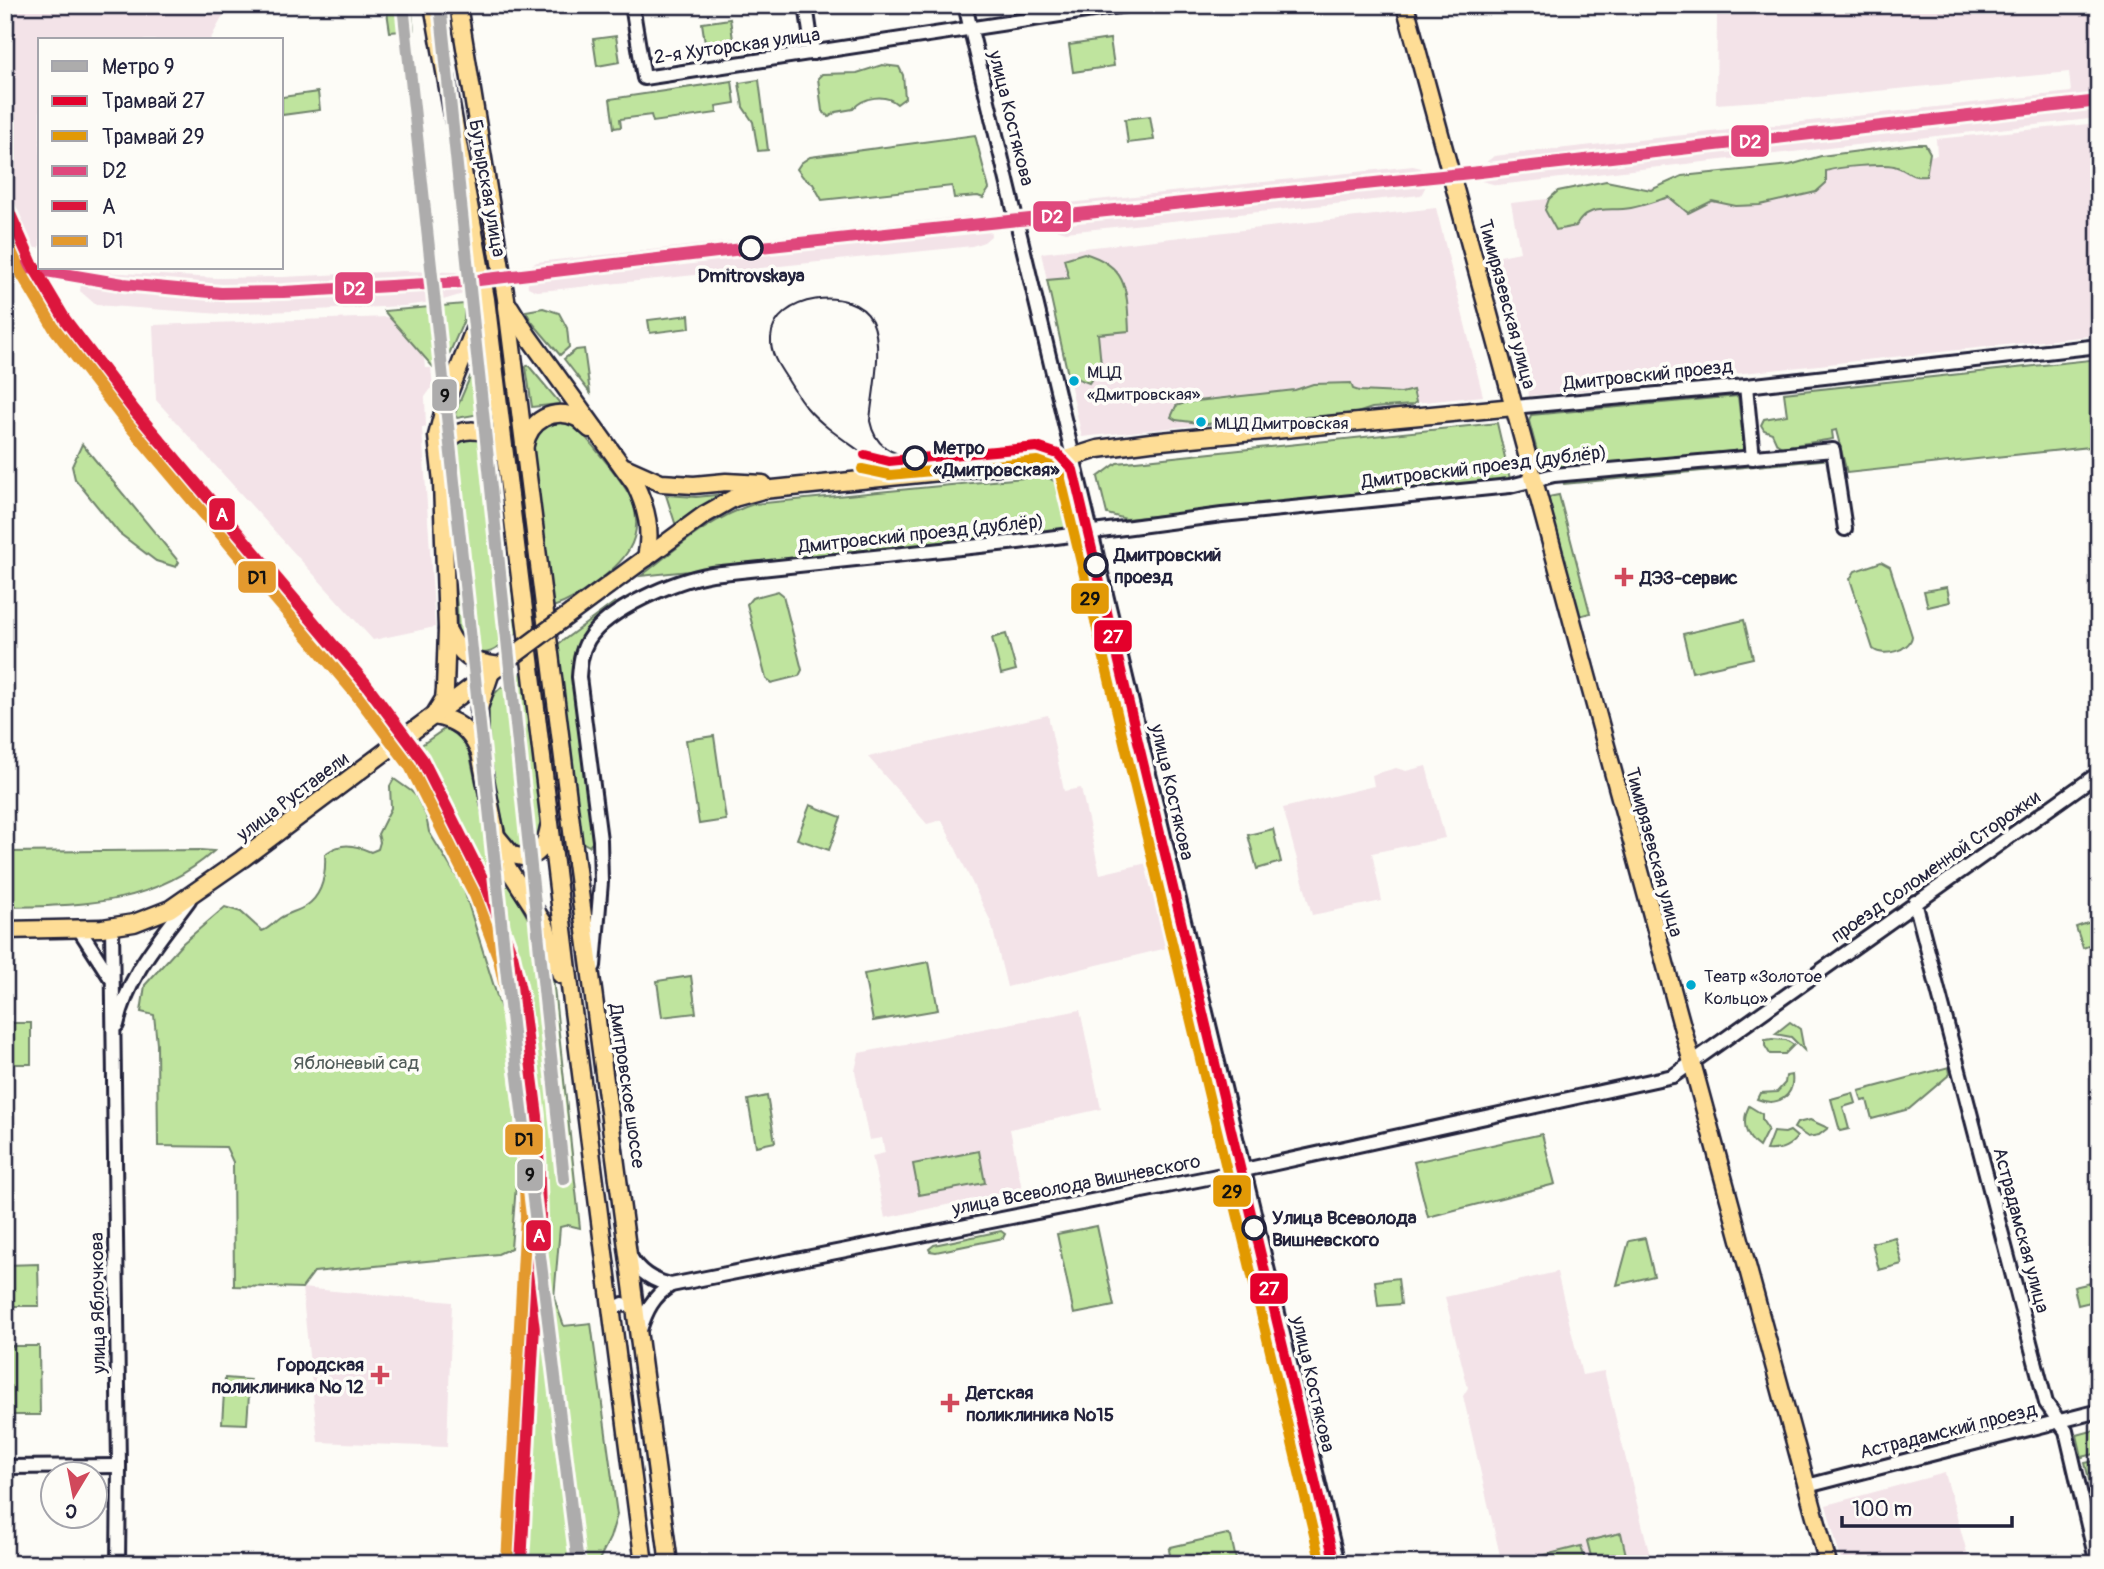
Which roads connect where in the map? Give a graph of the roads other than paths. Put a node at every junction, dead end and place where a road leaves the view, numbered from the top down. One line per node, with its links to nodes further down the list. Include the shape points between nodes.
1 (433, 5): 10 (main road, Бутырская улица)
2 (458, 5): 11 (main road, Бутырская улица)
3 (632, 5): 9 (street, 2-я Хуторская улица, via 644,78)
4 (806, 5): 9 (street)
5 (965, 5): 8 (street, улица Костякова)
6 (1405, 5): 14 (main road, Тимирязевская улица)
7 (1119, 6): 8 (street, 2-я Хуторская улица)
8 (971, 29): 9 (street, 2-я Хуторская улица); 17 (street, улица Костякова)
9 (813, 53)
10 (486, 299): 19 (main road, Бутырская улица); 22 (main road, via 440,418 437,436)
11 (506, 299): 15 (main road, via 523,330); 16 (main road, Бутырская улица)
12 (2099, 346): 13 (street, Дмитровский проезд)
13 (1745, 386): 14 (street, Дмитровский проезд); 18 (street)
14 (1514, 407): 17 (main road, Дмитровский проезд, via 1113,447); 21 (main road, Тимирязевская улица)
15 (602, 439): 16 (main road, via 577,418 552,415 528,432); 20 (main road)
16 (525, 454): 28 (main road, Бутырская улица)
17 (1072, 457): 23 (main road, Дмитровский проезд); 25 (street, улица Костякова)
18 (1753, 458): 21 (street, Дмитровский проезд (дублёр)); 24 (street, Дмитровский проезд (дублёр), via 1833,450)
19 (505, 460): 22 (main road, via 494,439 467,431 447,444); 34 (main road, Бутырская улица)
20 (623, 466): 23 (main road, via 661,483); 26 (main road, via 646,509)
21 (1534, 480): 25 (street, Дмитровский проезд (дублёр)); 45 (main road, Тимирязевская улица)
22 (442, 482): 29 (main road)
23 (794, 486): 26 (main road, Дмитровский проезд, via 734,498)
24 (1845, 528)
25 (1091, 532): 41 (street, Дмитровский проезд (дублёр), via 706,575 636,601 593,633 582,653 579,677 600,840); 46 (street, улица Костякова)
26 (646, 558): 27 (main road, Дмитровский проезд)
27 (571, 613): 30 (main road, улица Руставели, bridge)
28 (545, 614): 41 (main road, Дмитровское шоссе)
29 (447, 629): 30 (main road, via 467,658); 31 (main road, via 444,699)
30 (500, 666): 31 (main road, улица Руставели); 32 (main road, via 479,708)
31 (430, 718): 32 (main road, via 449,719 462,726); 36 (main road, улица Руставели)
32 (480, 753): 35 (main road)
33 (2099, 773): 37 (street, проезд Соломенной Сторожки)
34 (549, 803): 35 (main road, via 545,845 532,856 512,855); 43 (main road)
35 (496, 836): 43 (main road, via 506,868 545,925)
36 (194, 893): 38 (main road, улица Руставели, via 153,916); 44 (street, via 140,965 121,1007)
37 (1915, 902): 45 (street, проезд Соломенной Сторожки); 52 (street, Астрадамская улица, via 2046,1404)
38 (112, 926): 39 (main road, улица Руставели); 42 (street)
39 (79, 929): 40 (main road, улица Руставели); 42 (street)
40 (5, 930)
41 (593, 979): 47 (main road, Дмитровское шоссе)
42 (111, 981): 44 (street)
43 (573, 1011): 49 (main road)
44 (113, 1042): 53 (street, улица Яблочкова)
45 (1691, 1064): 46 (street, улица Всеволода Вишневского, via 1667,1077); 55 (main road, Тимирязевская улица)
46 (1244, 1170): 48 (street, улица Всеволода Вишневского); 59 (street, улица Костякова)
47 (630, 1256): 48 (street, via 650,1278); 50 (main road, Дмитровское шоссе)
48 (671, 1285): 50 (street, via 656,1296)
49 (612, 1318): 50 (street, via 615,1308 623,1304 632,1306); 57 (main road)
50 (638, 1323): 58 (main road, Дмитровское шоссе)
51 (2099, 1411): 52 (street, Астрадамский проезд)
52 (2059, 1422): 55 (street, Астрадамский проезд); 61 (street, Астрадамская улица, via 2066,1432)
53 (120, 1466): 54 (street); 56 (street, улица Яблочкова)
54 (5, 1467)
55 (1807, 1486): 60 (main road, Тимирязевская улица)
56 (118, 1564)
57 (643, 1564)
58 (669, 1564)
59 (1338, 1564)
60 (1828, 1564)
61 (2097, 1564)

